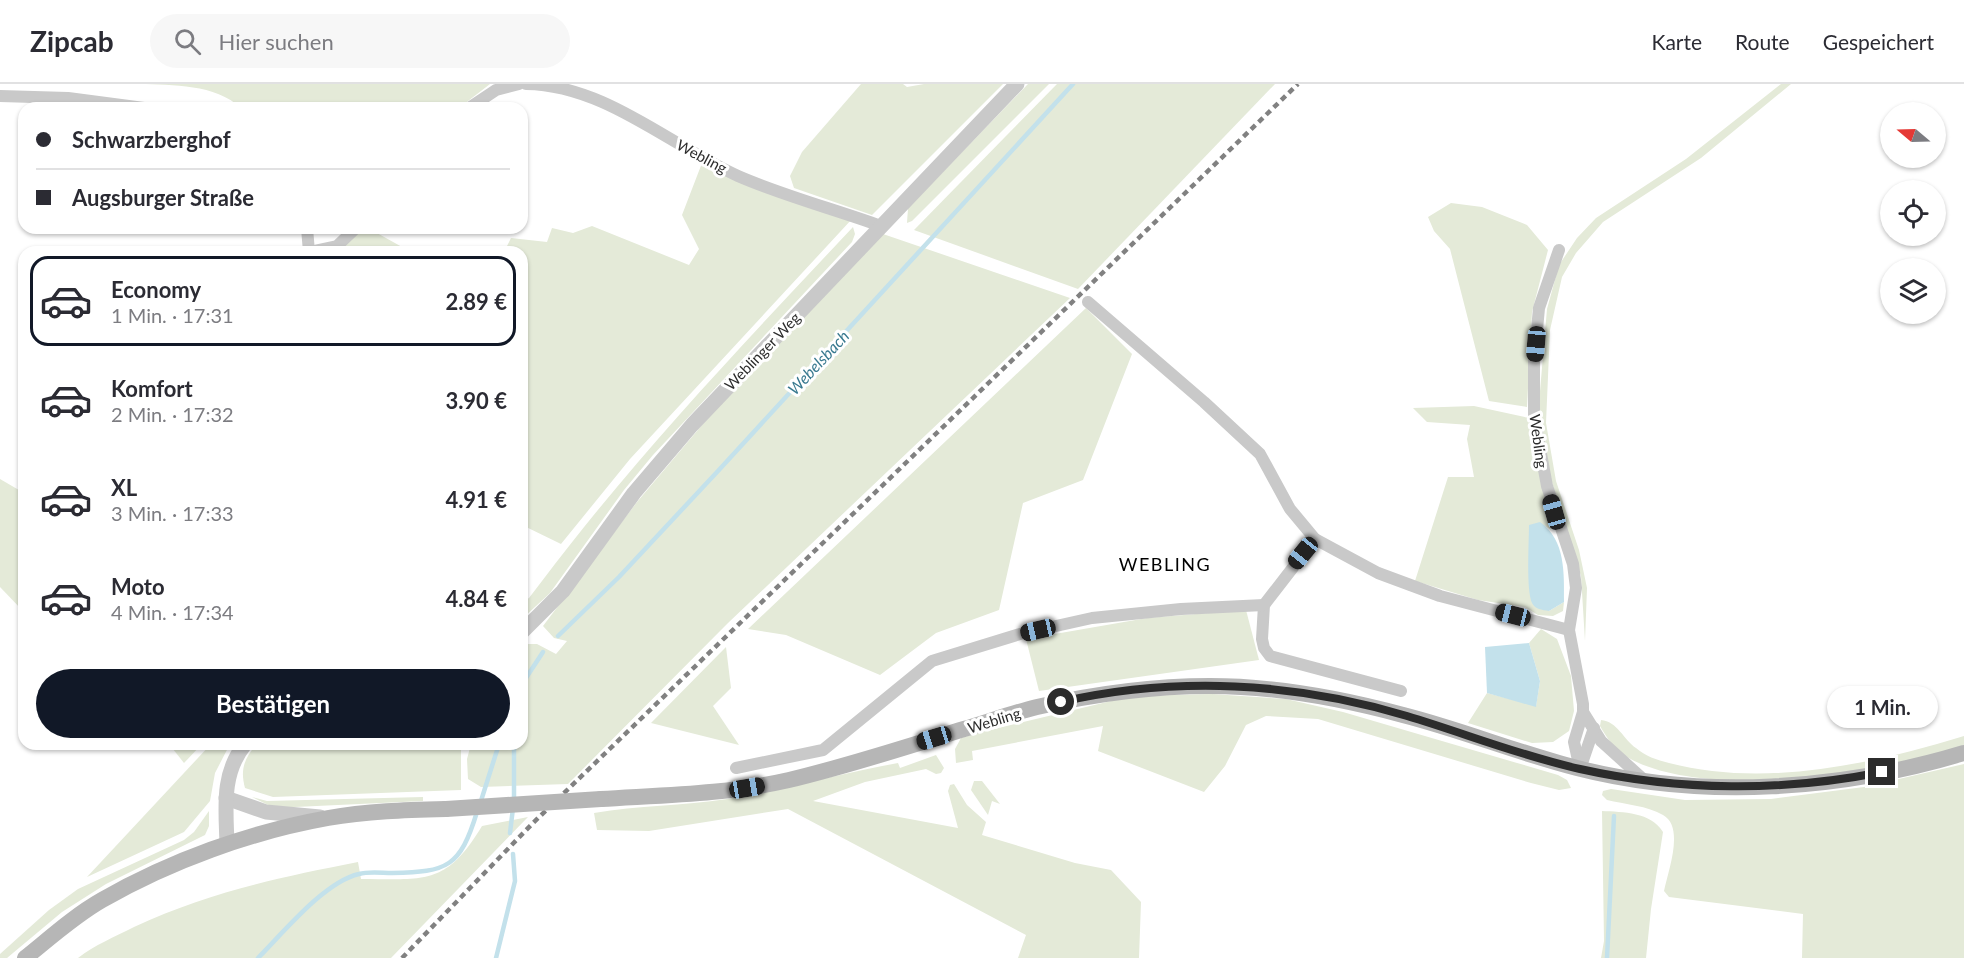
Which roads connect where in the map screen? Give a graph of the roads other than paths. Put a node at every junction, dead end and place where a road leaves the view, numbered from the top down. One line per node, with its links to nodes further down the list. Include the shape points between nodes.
1 (519, 84): 6 (street, via 496,90)
2 (526, 84): 7 (street, Webling, via 597,99 738,176)
3 (1017, 84): 7 (street, Weblinger Weg)
4 (0, 96): 5 (street)
5 (98, 102)
6 (478, 102)
7 (881, 226): 14 (street, Weblinger Weg, via 692,425 634,493 562,591)
8 (350, 234): 9 (street)
9 (337, 246)
10 (1559, 250): 15 (street, Webling, via 1539,308 1534,416 1546,486 1573,564 1576,588)
11 (1088, 302): 12 (street, via 1260,454 1290,509)
12 (1315, 539): 13 (street); 15 (street, via 1378,573 1440,596)
13 (1264, 605): 16 (street, via 1262,639 1270,656); 21 (street, via 1092,618 932,660 823,750)
14 (528, 626)
15 (1569, 630): 17 (street, Webling)
16 (1401, 691)
17 (1583, 712): 18 (street, Webling); 22 (street, Webling, via 1574,742)
18 (1594, 728): 22 (street); 23 (street, Webling, via 1601,741)
19 (240, 750): 24 (street, via 227,775)
20 (1964, 753): 23 (main road, via 1875,774 1809,783 1713,787)
21 (736, 768)
22 (1580, 769): 23 (main road); 25 (main road, Webling, bridge, via 1405,715 1315,695 1209,686 1137,689 1037,707 799,777 726,791)
23 (1644, 780)
24 (226, 798): 25 (street, via 266,812); 26 (street)
25 (329, 818): 26 (main road, Webling)
26 (227, 844): 27 (main road, Webling, via 101,900)
27 (25, 958)

